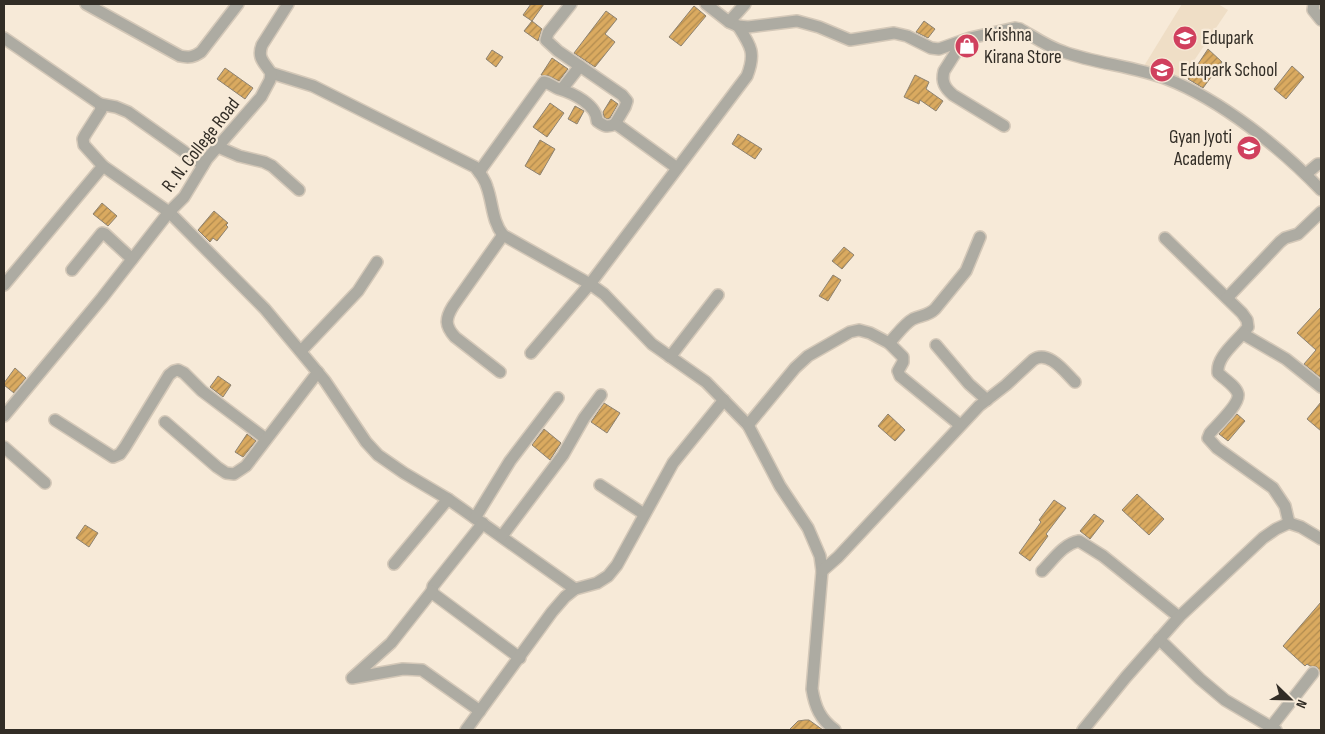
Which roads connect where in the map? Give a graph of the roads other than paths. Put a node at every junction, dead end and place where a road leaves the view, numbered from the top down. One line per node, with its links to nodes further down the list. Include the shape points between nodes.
1 (87, 4): 2 (street, via 187,58 201,52)
2 (238, 4)
3 (288, 4): 13 (street, via 259,51 262,62)
4 (571, 4): 12 (street, via 546,40)
5 (706, 4): 9 (street)
6 (745, 4): 9 (street)
7 (1314, 4): 8 (street, via 1312,10)
8 (1321, 20)
9 (734, 24): 11 (street, via 748,27 798,21 850,40 894,33 939,49); 22 (street, via 751,50 752,62 746,76)
10 (4, 38): 15 (street)
11 (963, 41): 17 (street, via 944,71 943,82 953,95); 24 (street, via 1015,28 1064,52 1167,79 1219,107 1260,135)
12 (580, 66): 14 (street); 16 (street, via 627,101)
13 (271, 73): 18 (street, R. N. College Road, via 261,97); 23 (street, via 313,86 466,160)
14 (562, 89): 16 (street, via 589,106 597,121 604,126); 23 (street, via 544,82)
15 (100, 104): 20 (street, via 128,112); 21 (street, via 101,110 83,139 84,145)
16 (614, 124): 22 (street)
17 (1004, 126)
18 (218, 146): 20 (street, R. N. College Road); 25 (street, via 272,166)
19 (1321, 164): 24 (street)
20 (203, 165): 27 (street, R. N. College Road, via 184,197)
21 (103, 166): 27 (street); 36 (street)
22 (677, 168): 35 (street)
23 (479, 172): 29 (street, via 488,187 496,224)
24 (1306, 174): 26 (street)
25 (299, 190)
26 (1321, 190)
27 (168, 212): 32 (street, R. N. College Road); 42 (street)
28 (1321, 212): 38 (street, via 1298,234 1280,242)
29 (503, 235): 35 (street); 46 (street, via 453,306 447,322 455,337)
30 (980, 238): 40 (street, via 966,272 935,309 927,316 914,318)
31 (1165, 238): 38 (street)
32 (132, 259): 34 (street, via 102,233); 53 (street, R. N. College Road)
33 (377, 262): 42 (street, via 358,291)
34 (72, 270)
35 (590, 284): 43 (street); 44 (street, via 652,344)
36 (4, 285)
37 (718, 295): 44 (street)
38 (1227, 298): 39 (street, via 1247,320 1248,327)
39 (1243, 334): 48 (street, via 1286,359); 65 (street, via 1217,367 1218,373 1235,388 1238,401 1208,438 1273,488 1285,506)
40 (889, 343): 56 (street, via 860,330 842,335 794,368); 57 (street, via 903,357 898,371 900,376)
41 (936, 345): 52 (street)
42 (302, 351): 45 (street)
43 (531, 353)
44 (670, 357): 51 (street, via 706,382)
45 (318, 372): 58 (street); 62 (street, via 378,455)
46 (500, 372)
47 (1075, 382): 52 (street, via 1048,358 1037,356)
48 (1321, 387)
49 (601, 394): 66 (street, via 563,455)
50 (558, 398): 64 (street, via 510,461)
51 (724, 400): 56 (street); 63 (street, via 673,463)
52 (987, 400): 57 (street)
53 (4, 416)
54 (55, 420): 58 (street, via 113,457 126,446 169,375 178,370)
55 (165, 422): 58 (street, via 226,473 240,472)
56 (748, 425): 69 (street, via 780,486 808,528 820,556)
57 (960, 425): 69 (street)
58 (266, 439)
59 (4, 447): 60 (street)
60 (44, 483)
61 (600, 485): 63 (street)
62 (448, 499): 64 (street); 68 (street)
63 (644, 514): 72 (street, via 625,552 608,576)
64 (479, 520): 66 (street); 71 (street)
65 (1289, 523): 67 (street); 73 (street, via 1263,538)
66 (502, 536): 72 (street)
67 (1321, 539)
68 (394, 564)
69 (822, 571): 78 (street, via 812,689 818,713)
70 (1042, 571): 73 (street, via 1065,547 1079,541)
71 (432, 590): 75 (street); 77 (street, via 391,644 352,678 403,669 422,670)
72 (575, 590): 75 (street, via 552,612)
73 (1179, 617): 74 (street)
74 (1159, 639): 79 (street, via 1225,700); 81 (street)
75 (520, 658): 77 (street)
76 (1313, 672): 79 (street)
77 (480, 711): 80 (street)
78 (827, 728)
79 (1274, 728)
80 (466, 730)
81 (1083, 730)

